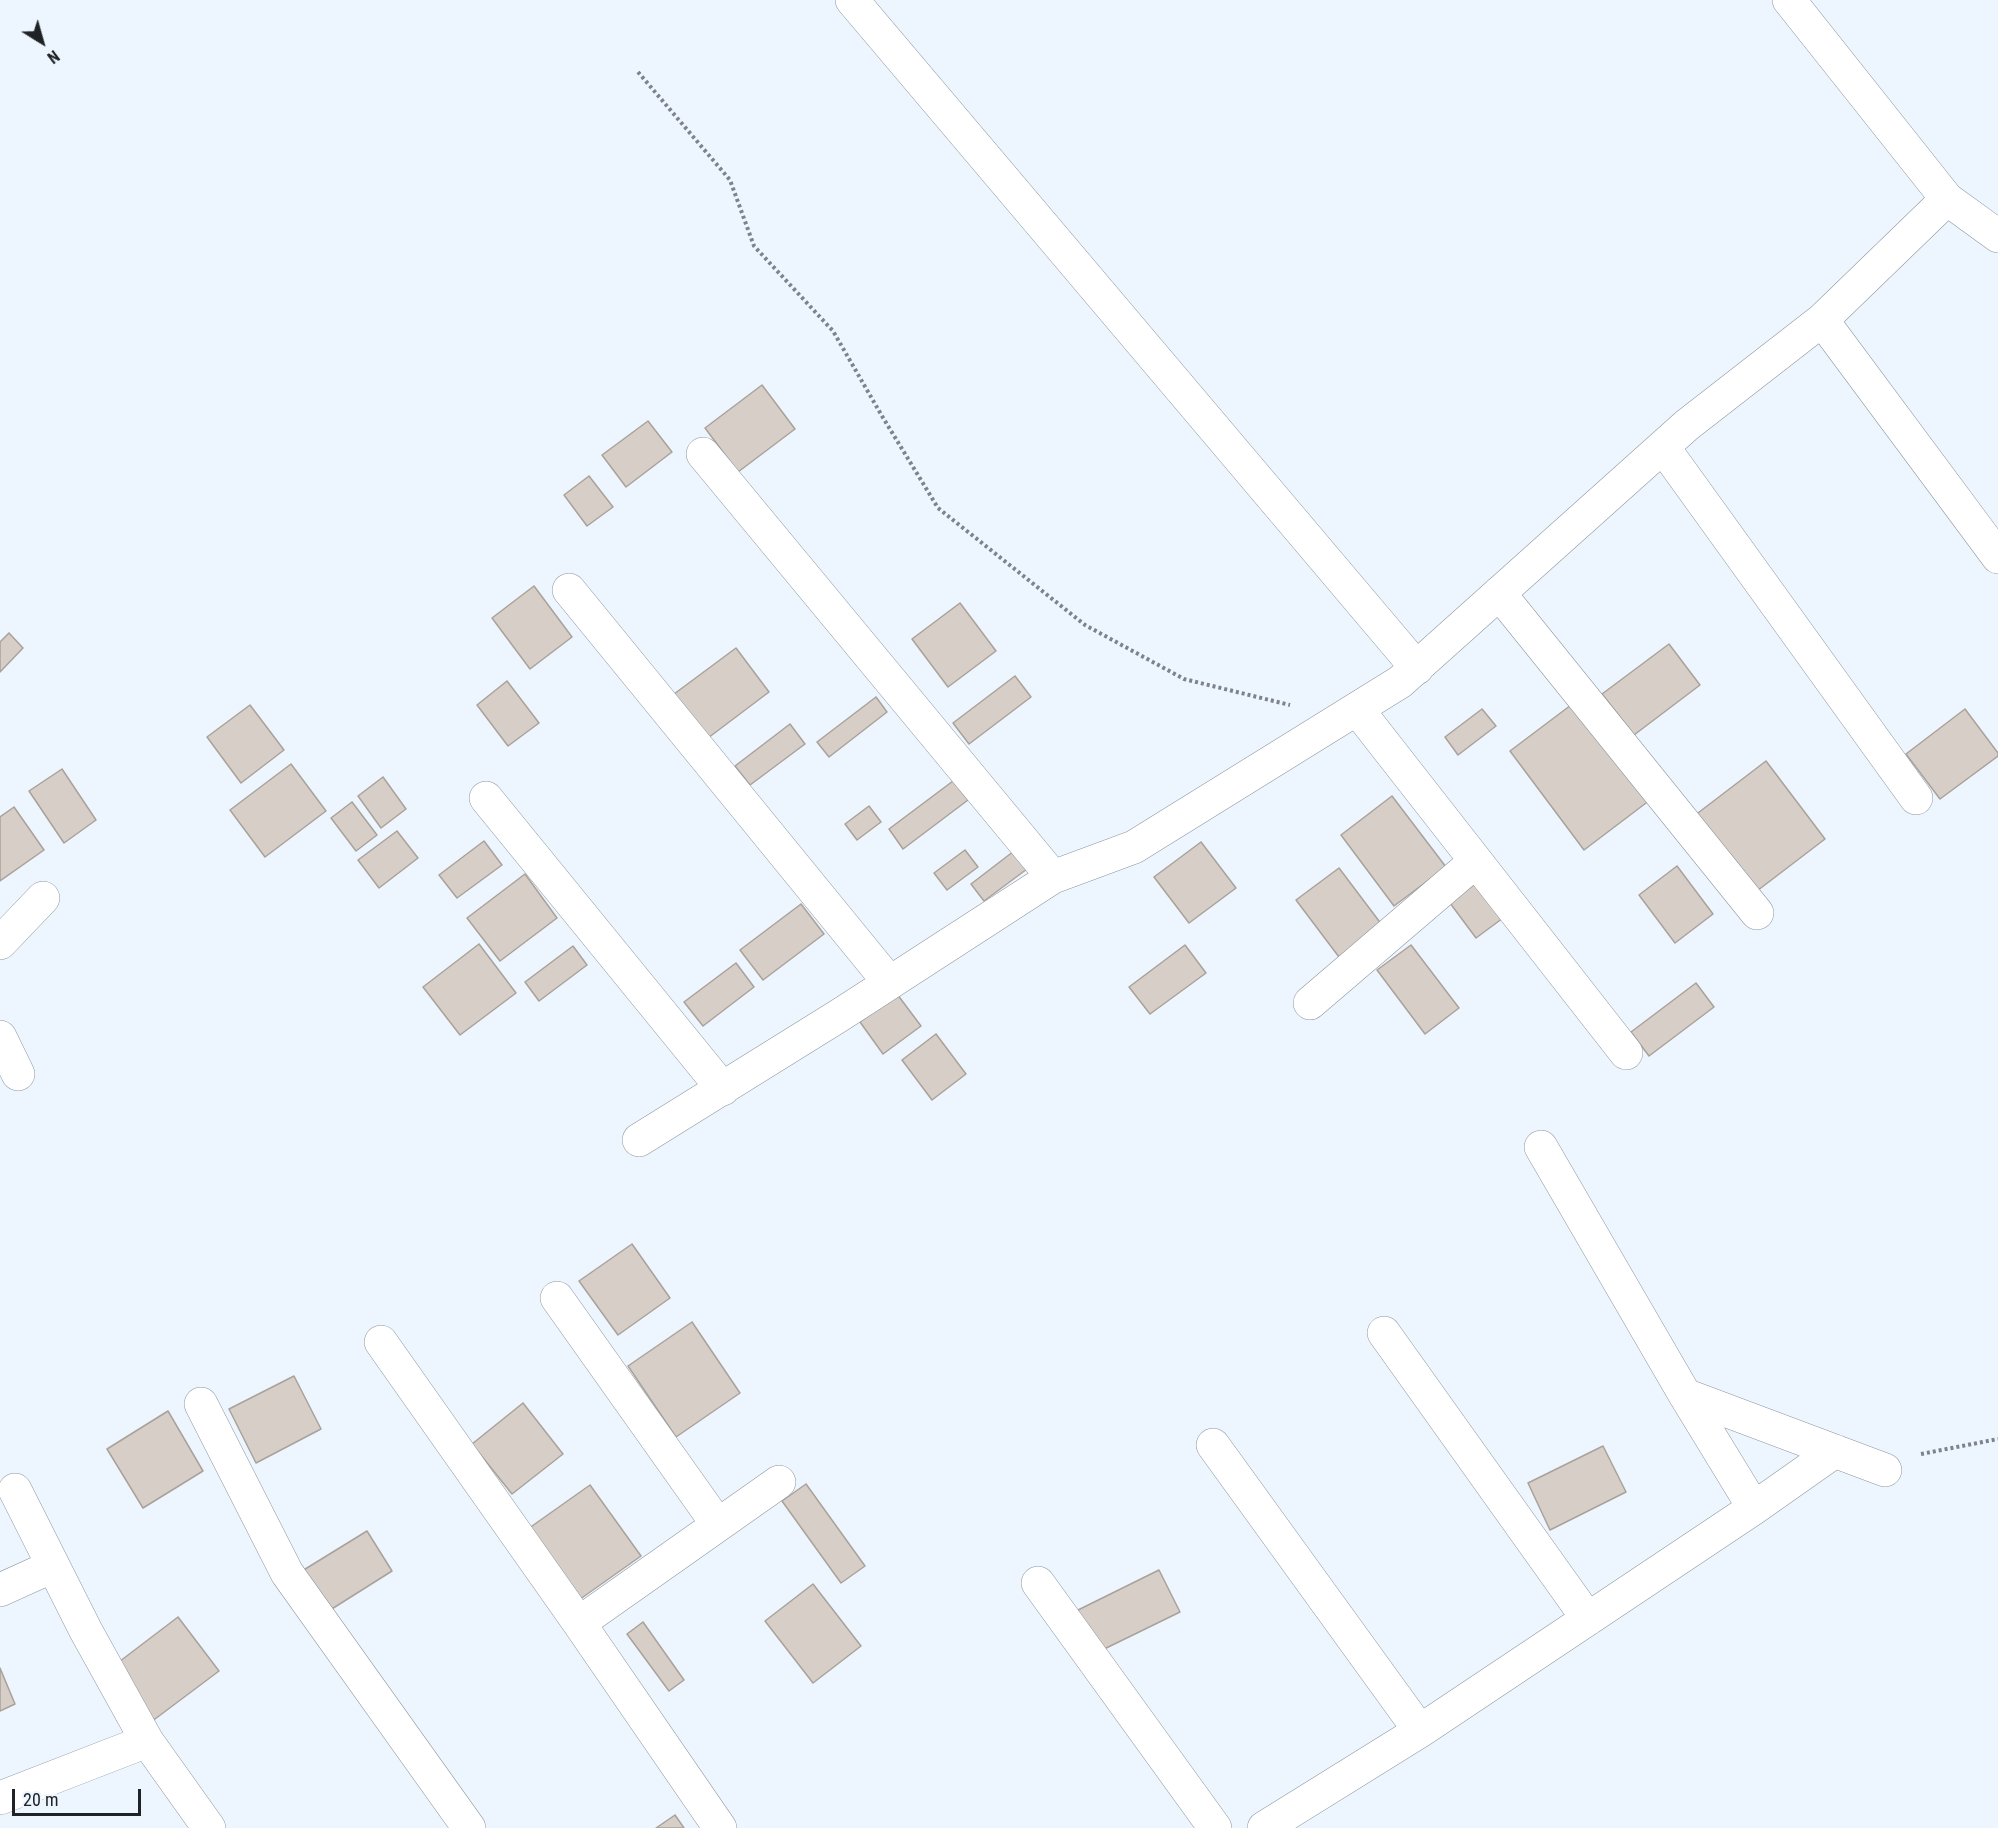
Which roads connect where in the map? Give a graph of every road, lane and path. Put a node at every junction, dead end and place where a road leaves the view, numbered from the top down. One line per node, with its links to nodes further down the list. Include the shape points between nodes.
1 (852, 0): 12 (street)
2 (1789, 0): 4 (street)
3 (638, 72): 13 (path, via 730,180 754,246 833,331 939,508 1084,625 1184,679)
4 (1947, 199): 5 (street); 6 (street)
5 (1998, 236)
6 (1822, 320): 7 (street); 9 (street)
7 (1663, 447): 11 (street); 15 (street)
8 (703, 454): 17 (street)
9 (1998, 557)
10 (569, 590): 21 (street)
11 (1499, 593): 12 (street); 19 (street)
12 (1416, 668): 13 (street)
13 (1350, 713): 16 (street); 17 (street, via 1134,847)
14 (486, 798): 26 (street)
15 (1916, 798)
16 (1476, 861): 22 (street); 24 (street)
17 (1053, 877): 21 (street)
18 (43, 898): 20 (street)
19 (1757, 913)
20 (0, 943)
21 (889, 982): 26 (street)
22 (1310, 1003)
23 (0, 1037): 25 (street)
24 (1626, 1053)
25 (18, 1074)
26 (723, 1089): 27 (street)
27 (639, 1140)
28 (1541, 1147): 32 (street)
29 (556, 1298): 41 (street)
30 (1384, 1332): 45 (street)
31 (381, 1342): 46 (street)
32 (1685, 1395): 36 (street); 40 (street)
33 (201, 1404): 51 (street, via 287,1573)
34 (1998, 1439): 37 (path, via 1907,1457)
35 (1214, 1445): 47 (street)
36 (1835, 1451): 37 (street); 40 (street)
37 (1885, 1470)
38 (780, 1482): 41 (street)
39 (15, 1490): 42 (street)
40 (1754, 1508): 45 (street)
41 (718, 1525): 46 (street)
42 (53, 1566): 44 (street); 48 (street)
43 (1038, 1583): 53 (street)
44 (0, 1590)
45 (1588, 1619): 47 (street)
46 (579, 1623): 52 (street)
47 (1420, 1731): 54 (street)
48 (147, 1741): 49 (street); 50 (street)
49 (0, 1798)
50 (209, 1828)
51 (469, 1828)
52 (720, 1828)
53 (1215, 1828)
54 (1264, 1828)

